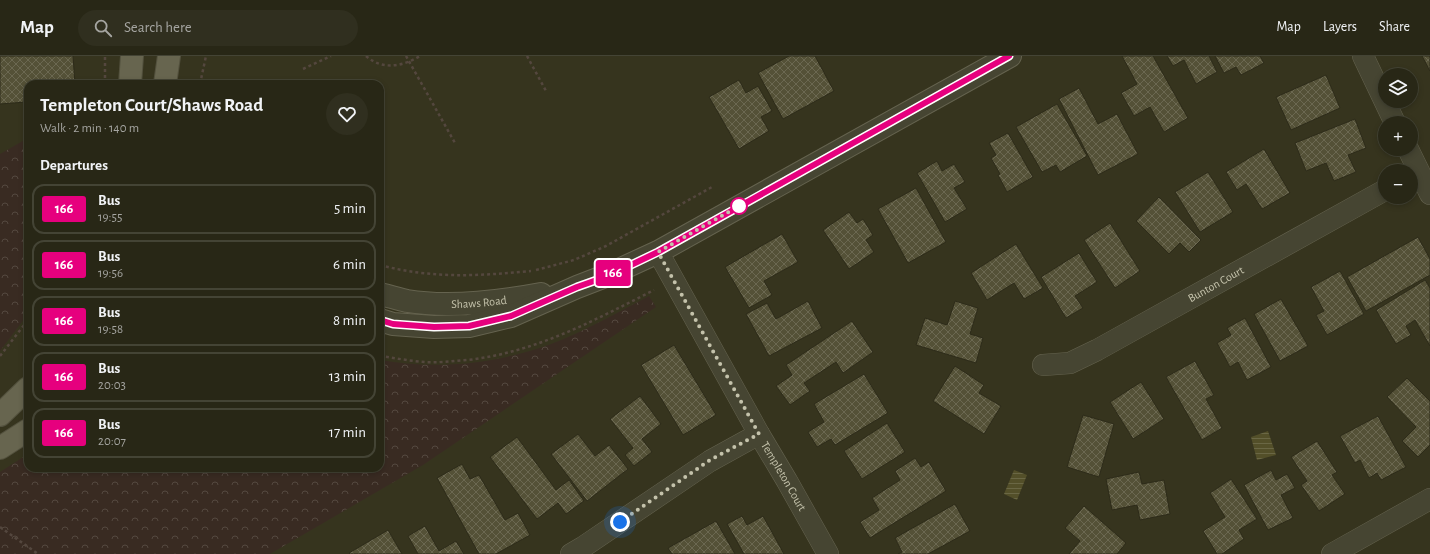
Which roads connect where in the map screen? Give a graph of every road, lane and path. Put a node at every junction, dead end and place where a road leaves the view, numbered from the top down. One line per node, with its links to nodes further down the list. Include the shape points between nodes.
1 (105, 56): 14 (path)
2 (132, 56): 15 (main road)
3 (169, 56): 16 (main road)
4 (206, 56): 17 (path)
5 (331, 56): 13 (path)
6 (366, 56): 12 (path, via 370,60 390,66)
7 (406, 56): 12 (path)
8 (420, 56): 12 (path)
9 (527, 56): 18 (path)
10 (1010, 56): 25 (street, Shaws Road)
11 (1363, 56): 19 (street)
12 (410, 62): 20 (path)
13 (303, 69)
14 (104, 80)
15 (130, 80)
16 (166, 80)
17 (201, 80)
18 (546, 91)
19 (1392, 116)
20 (454, 143)
21 (1418, 177): 24 (street)
22 (712, 186): 26 (path, via 606,246 574,260 536,270 453,276)
23 (1378, 194): 34 (street, Bunton Court, via 1097,350 1070,363)
24 (1430, 194)
25 (658, 252): 27 (street, Templeton Court); 28 (street, Shaws Road, via 608,276)
26 (384, 266)
27 (674, 280): 33 (path, via 558,337 526,348 494,356 446,362); 38 (street, Templeton Court)
28 (577, 287): 29 (street, Shaws Road, via 524,297 440,304 407,301); 30 (street, Shaws Road, via 511,316 469,326 434,327)
29 (384, 295)
30 (384, 321)
31 (24, 325): 32 (path)
32 (0, 356)
33 (384, 357)
34 (1043, 365)
35 (24, 392): 36 (main road)
36 (0, 415)
37 (24, 433): 39 (main road)
38 (759, 434): 43 (street, via 710,460); 44 (street, Templeton Court)
39 (0, 448)
40 (1430, 499): 45 (street)
41 (0, 527): 42 (path)
42 (38, 554)
43 (571, 554)
44 (828, 554)
45 (1332, 554)

